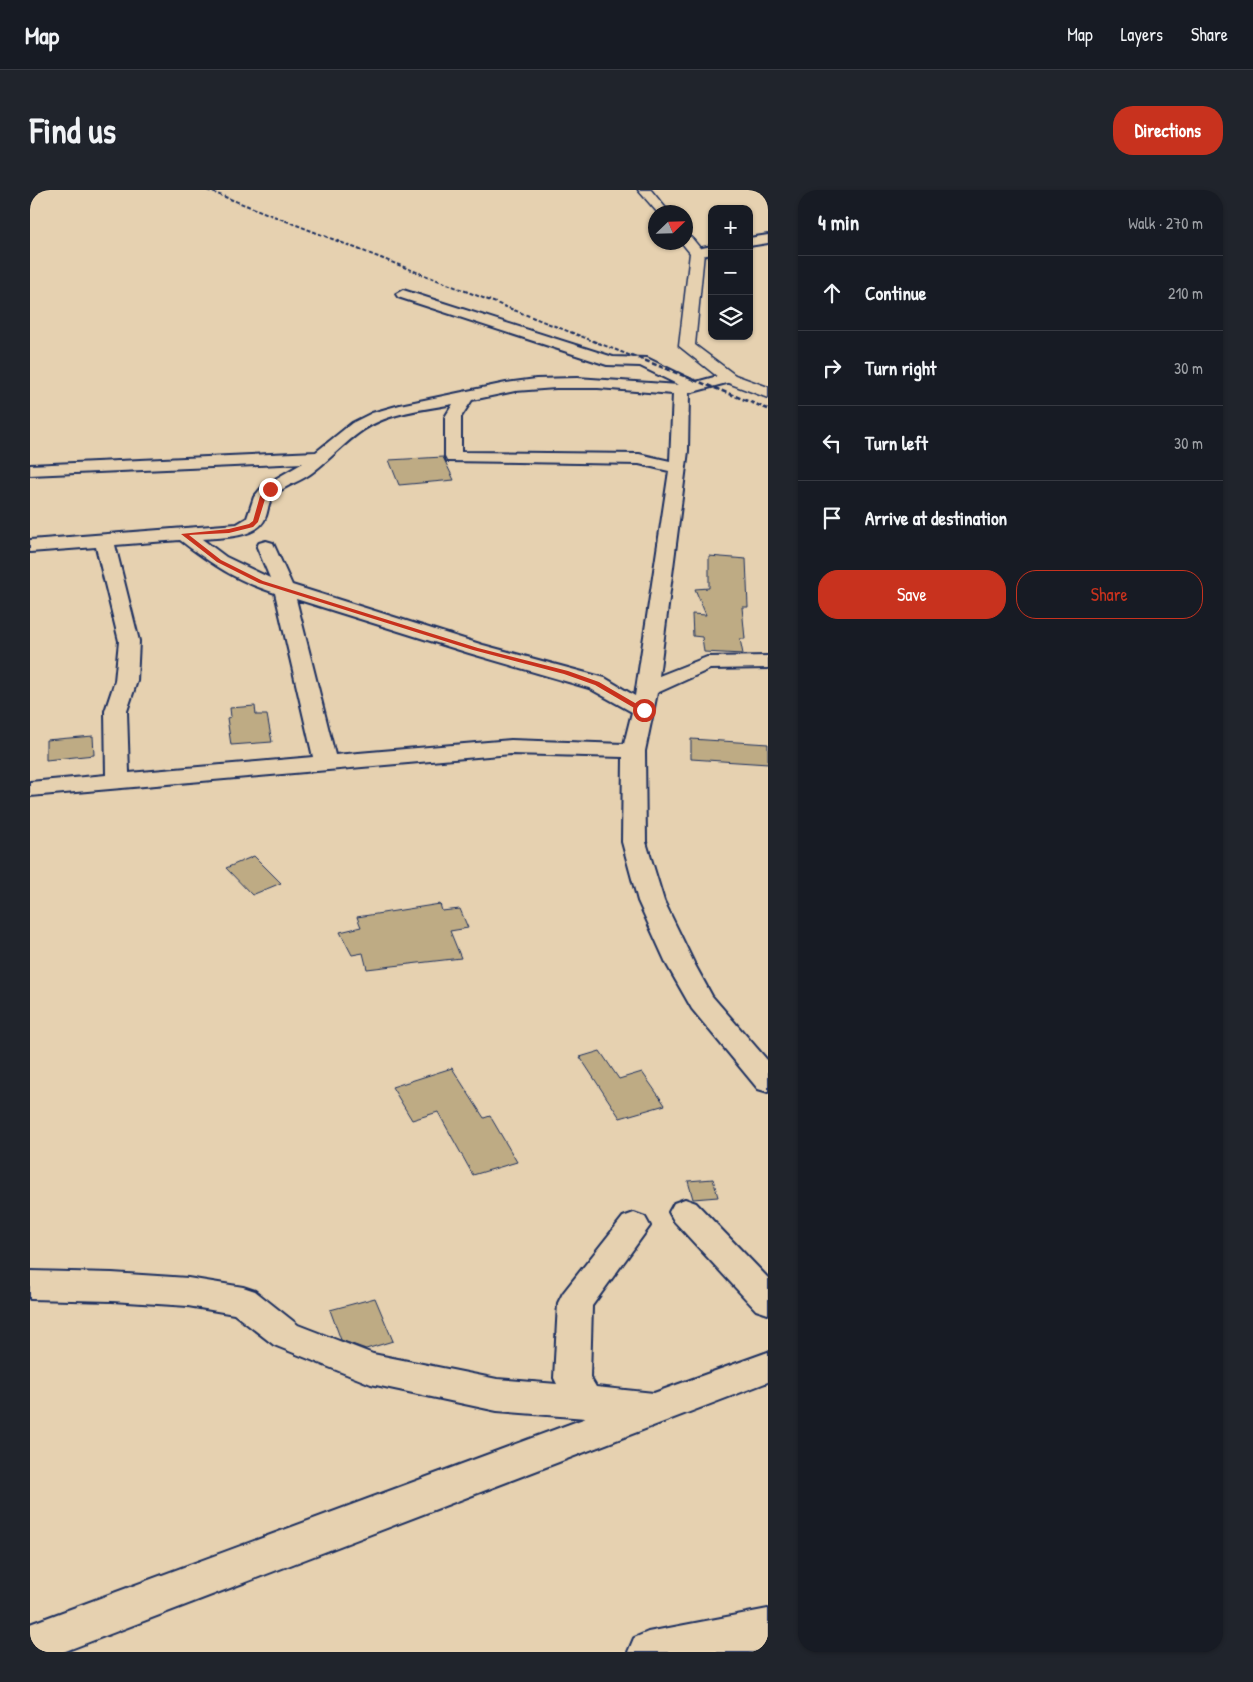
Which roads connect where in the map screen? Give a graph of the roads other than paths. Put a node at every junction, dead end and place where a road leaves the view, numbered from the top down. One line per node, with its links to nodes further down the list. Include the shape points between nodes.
1 (644, 190): 2 (main road)
2 (657, 205)
3 (768, 239): 4 (street)
4 (753, 241)
5 (693, 245): 6 (main road)
6 (704, 252): 8 (main road, via 687,346)
7 (403, 294): 9 (street, via 612,362 642,361)
8 (729, 378): 9 (street); 10 (main road)
9 (687, 388): 11 (street, via 602,383 549,384 514,386); 13 (street)
10 (768, 393)
11 (466, 397): 12 (street, via 370,419); 13 (street, via 454,417 453,457 639,459)
12 (319, 456): 14 (street); 15 (street, via 300,473 263,496 251,526)
13 (677, 468): 21 (street)
14 (30, 470)
15 (184, 534): 16 (street); 19 (street, via 219,561)
16 (104, 540): 17 (street); 24 (street, via 129,641 126,681 116,711)
17 (30, 546)
18 (266, 547): 19 (street)
19 (284, 590): 21 (street, via 566,673); 23 (street)
20 (768, 662): 21 (street, via 707,663)
21 (645, 700): 22 (street)
22 (634, 751): 24 (street, via 511,747); 26 (street, via 634,842 651,901 702,1002)
23 (324, 756)
24 (118, 781): 25 (street)
25 (30, 789)
26 (768, 1081)
27 (685, 1212): 30 (street)
28 (634, 1226): 32 (street, via 576,1303 572,1378)
29 (30, 1286): 32 (street, via 188,1292 243,1301 286,1335 371,1369 498,1395)
30 (768, 1300)
31 (768, 1367): 33 (street)
32 (585, 1402): 33 (street)
33 (656, 1407): 35 (street)
34 (768, 1629): 36 (street)
35 (30, 1644)
36 (648, 1652)

